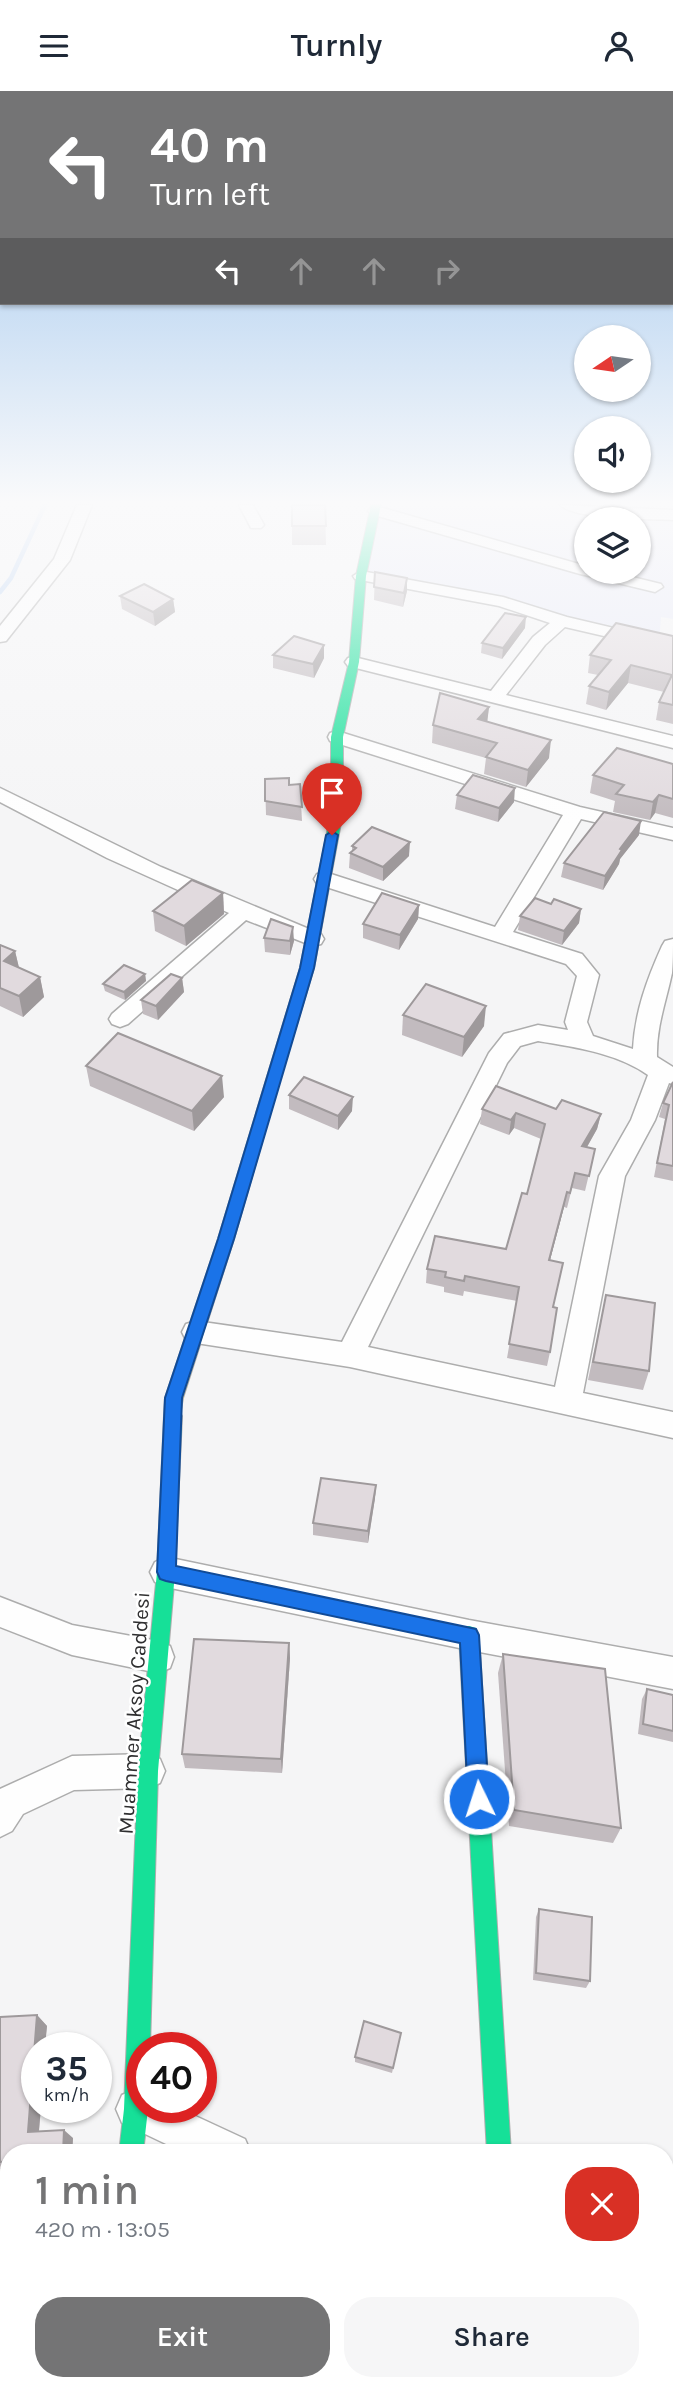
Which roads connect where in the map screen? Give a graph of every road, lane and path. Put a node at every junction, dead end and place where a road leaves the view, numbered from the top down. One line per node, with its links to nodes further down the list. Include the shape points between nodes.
1 (20, 612): 5 (street)
2 (358, 612): 7 (street, Muammer Aksoy Caddesi)
3 (532, 612): 4 (street)
4 (562, 621): 6 (street); 8 (street, via 539,641)
5 (0, 637)
6 (673, 647)
7 (354, 662): 8 (street); 9 (street, Muammer Aksoy Caddesi)
8 (495, 697): 10 (street)
9 (337, 737): 12 (street); 14 (street, Muammer Aksoy Caddesi, via 337,813)
10 (673, 742)
11 (0, 794): 15 (street)
12 (575, 812): 13 (street); 16 (street)
13 (673, 834)
14 (324, 879): 16 (street); 17 (street, Muammer Aksoy Caddesi)
15 (243, 912): 17 (street); 19 (street)
16 (501, 935): 20 (street, via 573,959 588,975 576,1022)
17 (313, 939): 22 (street, Muammer Aksoy Caddesi)
18 (673, 946): 21 (street, via 650,1010 644,1046)
19 (120, 1019)
20 (583, 1041): 21 (street); 23 (street, via 538,1033 512,1040 497,1059)
21 (660, 1069): 24 (street, via 643,1120 612,1176)
22 (196, 1332): 23 (street); 26 (street, Muammer Aksoy Caddesi, via 174,1398)
23 (350, 1355): 24 (street)
24 (567, 1401): 25 (street)
25 (673, 1425)
26 (166, 1572): 28 (street); 29 (street, Muammer Aksoy Caddesi)
27 (0, 1612): 29 (street, via 72,1640)
28 (469, 1635): 30 (street); 38 (street)
29 (158, 1657): 31 (street, Muammer Aksoy Caddesi)
30 (673, 1674)
31 (148, 1771): 32 (street, via 72,1773 11,1802); 33 (street, Muammer Aksoy Caddesi)
32 (0, 1819)
33 (139, 2032)
34 (134, 2123): 36 (street, Muammer Aksoy Caddesi)
35 (166, 2123): 37 (street)
36 (132, 2144)
37 (212, 2144)
38 (498, 2144)

